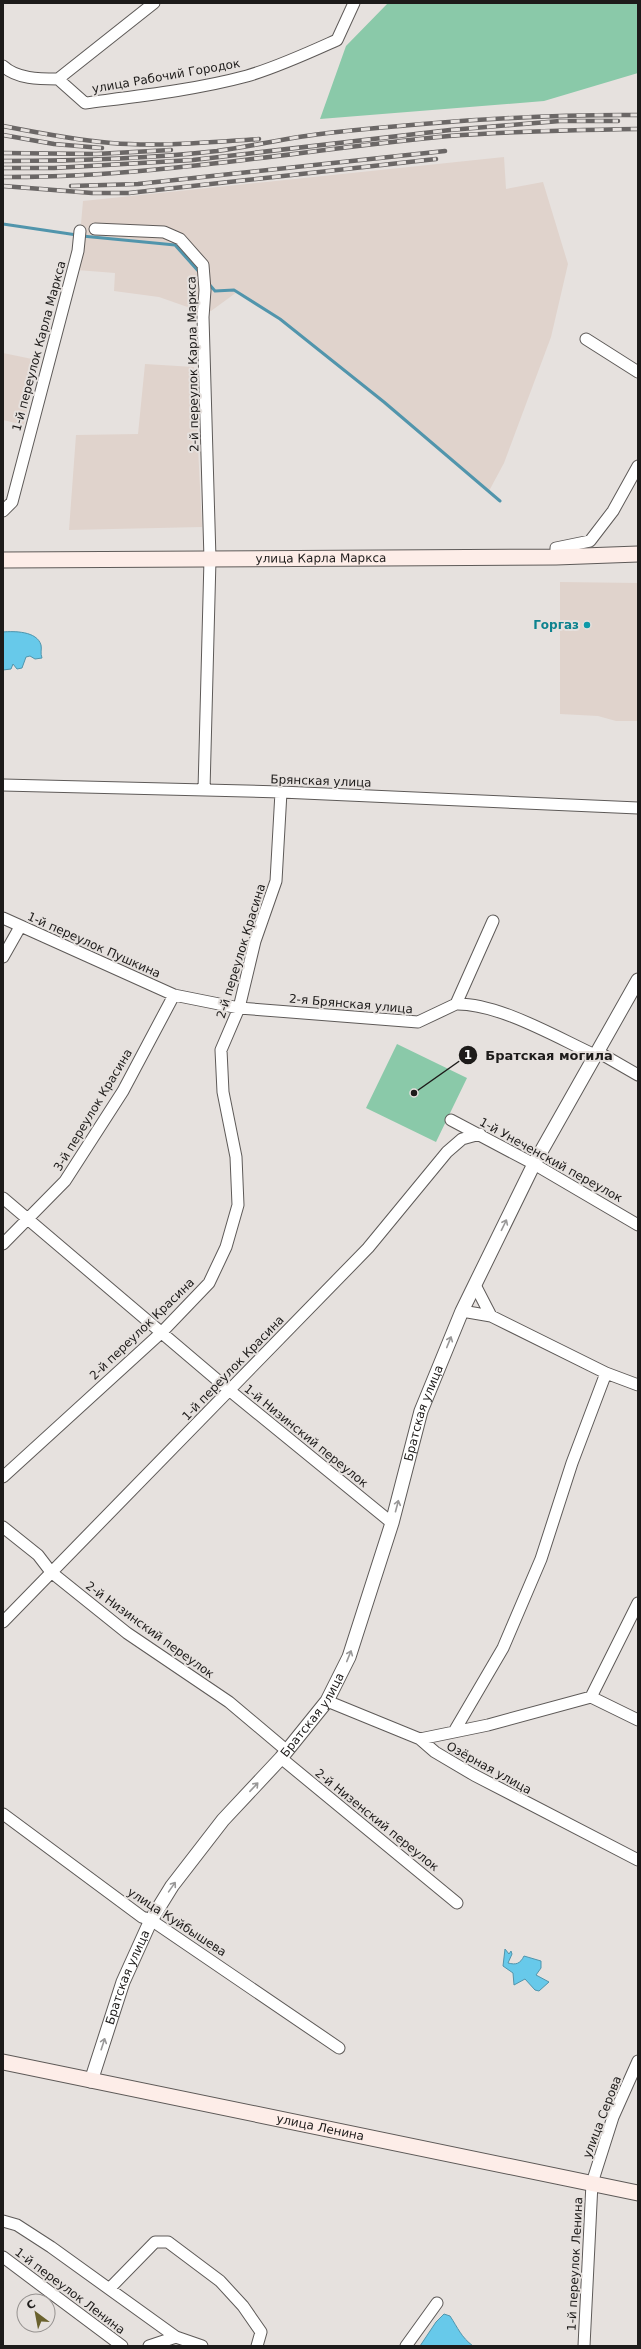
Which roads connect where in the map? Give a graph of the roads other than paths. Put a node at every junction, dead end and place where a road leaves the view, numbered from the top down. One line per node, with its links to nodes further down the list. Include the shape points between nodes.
1 (154, 3): 4 (street)
2 (354, 3): 4 (street, улица Рабочий Городок, via 337,40 282,64 246,76 85,104)
3 (3, 66): 4 (street, via 10,73 38,79)
4 (58, 79)
5 (95, 230): 13 (street, 2-й переулок Карла Маркса, via 164,232 180,239 203,265 205,290 202,317)
6 (80, 231): 10 (street, 1-й переулок Карла Маркса, via 78,251 12,502)
7 (586, 339): 8 (street)
8 (638, 372)
9 (638, 466): 12 (street, via 613,511 590,540 556,548)
10 (3, 511)
11 (638, 554): 12 (main road, улица Карла Маркса)
12 (556, 557): 13 (main road, улица Карла Маркса)
13 (210, 559): 14 (main road, улица Карла Маркса); 16 (street, 2-й переулок Карла Маркса)
14 (3, 560)
15 (3, 785): 16 (street, Брянская улица)
16 (204, 790): 17 (street, Брянская улица)
17 (281, 792): 18 (street, Брянская улица); 26 (street, 2-й переулок Красина, via 276,881 255,941)
18 (638, 808)
19 (3, 918): 21 (street, 1-й переулок Пушкина)
20 (493, 921): 25 (street)
21 (20, 927): 22 (street); 24 (street, 1-й переулок Пушкина)
22 (3, 957)
23 (638, 980): 27 (street, Братская улица)
24 (174, 995): 26 (street, 1-й переулок Пушкина); 33 (street, 3-й переулок Красина, via 123,1091 66,1181)
25 (456, 1004): 26 (street, 2-я Брянская улица, via 418,1022); 27 (street, 2-я Брянская улица, via 471,1003 498,1011)
26 (239, 1008): 39 (street, 2-й переулок Красина, via 221,1050 223,1092 236,1157 238,1205 226,1247 209,1282)
27 (596, 1053): 28 (street, 2-я Брянская улица); 31 (street, Братская улица)
28 (638, 1075)
29 (451, 1120): 30 (street, 1-й Унеченский переулок)
30 (480, 1134): 31 (street, 1-й Унеченский переулок); 42 (street, 1-й переулок Красина, via 462,1139 447,1152 368,1248)
31 (534, 1164): 34 (street, 1-й Унеченский переулок); 36 (street, Братская улица, one-way to 31)
32 (3, 1198): 33 (street, 1-й Низинский переулок)
33 (27, 1218): 35 (street, 3-й переулок Красина); 39 (street, 1-й Низинский переулок)
34 (638, 1224)
35 (3, 1244)
36 (475, 1285): 37 (street, Братская улица); 38 (street)
37 (462, 1311): 38 (street); 44 (street, Братская улица, one-way to 37, via 422,1411)
38 (491, 1316): 40 (street)
39 (162, 1332): 42 (street, 1-й Низинский переулок); 43 (street, 2-й переулок Красина)
40 (606, 1373): 41 (street); 52 (street, via 572,1463 541,1559 503,1648)
41 (638, 1385)
42 (229, 1390): 44 (street, 1-й Низинский переулок); 46 (street, 1-й переулок Красина)
43 (3, 1477)
44 (392, 1523): 50 (street, Братская улица, one-way to 44, via 349,1657)
45 (3, 1527): 46 (street, 2-й Низинский переулок, via 38,1555)
46 (50, 1572): 48 (street, 1-й переулок Красина); 54 (street, 2-й Низинский переулок, via 127,1632 229,1702)
47 (638, 1603): 49 (street)
48 (3, 1622)
49 (591, 1697): 51 (street); 52 (street, via 488,1725)
50 (327, 1701): 53 (street, Озёрная улица); 54 (street, Братская улица)
51 (638, 1720)
52 (455, 1730): 53 (street)
53 (420, 1739): 56 (street, Озёрная улица, via 435,1752 474,1775)
54 (283, 1754): 57 (street, 2-й Низенский переулок); 58 (street, Братская улица, one-way to 54, via 172,1886 224,1820)
55 (3, 1814): 58 (street, улица Куйбышева, via 142,1917)
56 (638, 1860)
57 (457, 1903)
58 (151, 1920): 59 (street, улица Куйбышева); 62 (street, Братская улица, one-way to 58, via 123,1982)
59 (339, 2048)
60 (638, 2061): 63 (street, улица Серова, via 614,2117)
61 (3, 2062): 62 (main road, улица Ленина)
62 (91, 2081): 63 (main road, улица Ленина)
63 (592, 2183): 64 (main road, улица Ленина); 75 (street, 1-й переулок Ленина)
64 (638, 2193)
65 (3, 2221): 67 (street, via 17,2224)
66 (3, 2257): 70 (street, 1-й переулок Ленина)
67 (110, 2288): 69 (street); 73 (street, via 155,2242 168,2242 220,2281 243,2306 261,2332)
68 (437, 2303): 74 (street)
69 (176, 2337): 71 (street); 72 (street)
70 (122, 2346)
71 (149, 2346)
72 (202, 2346)
73 (257, 2346)
74 (406, 2346)
75 (584, 2346)

